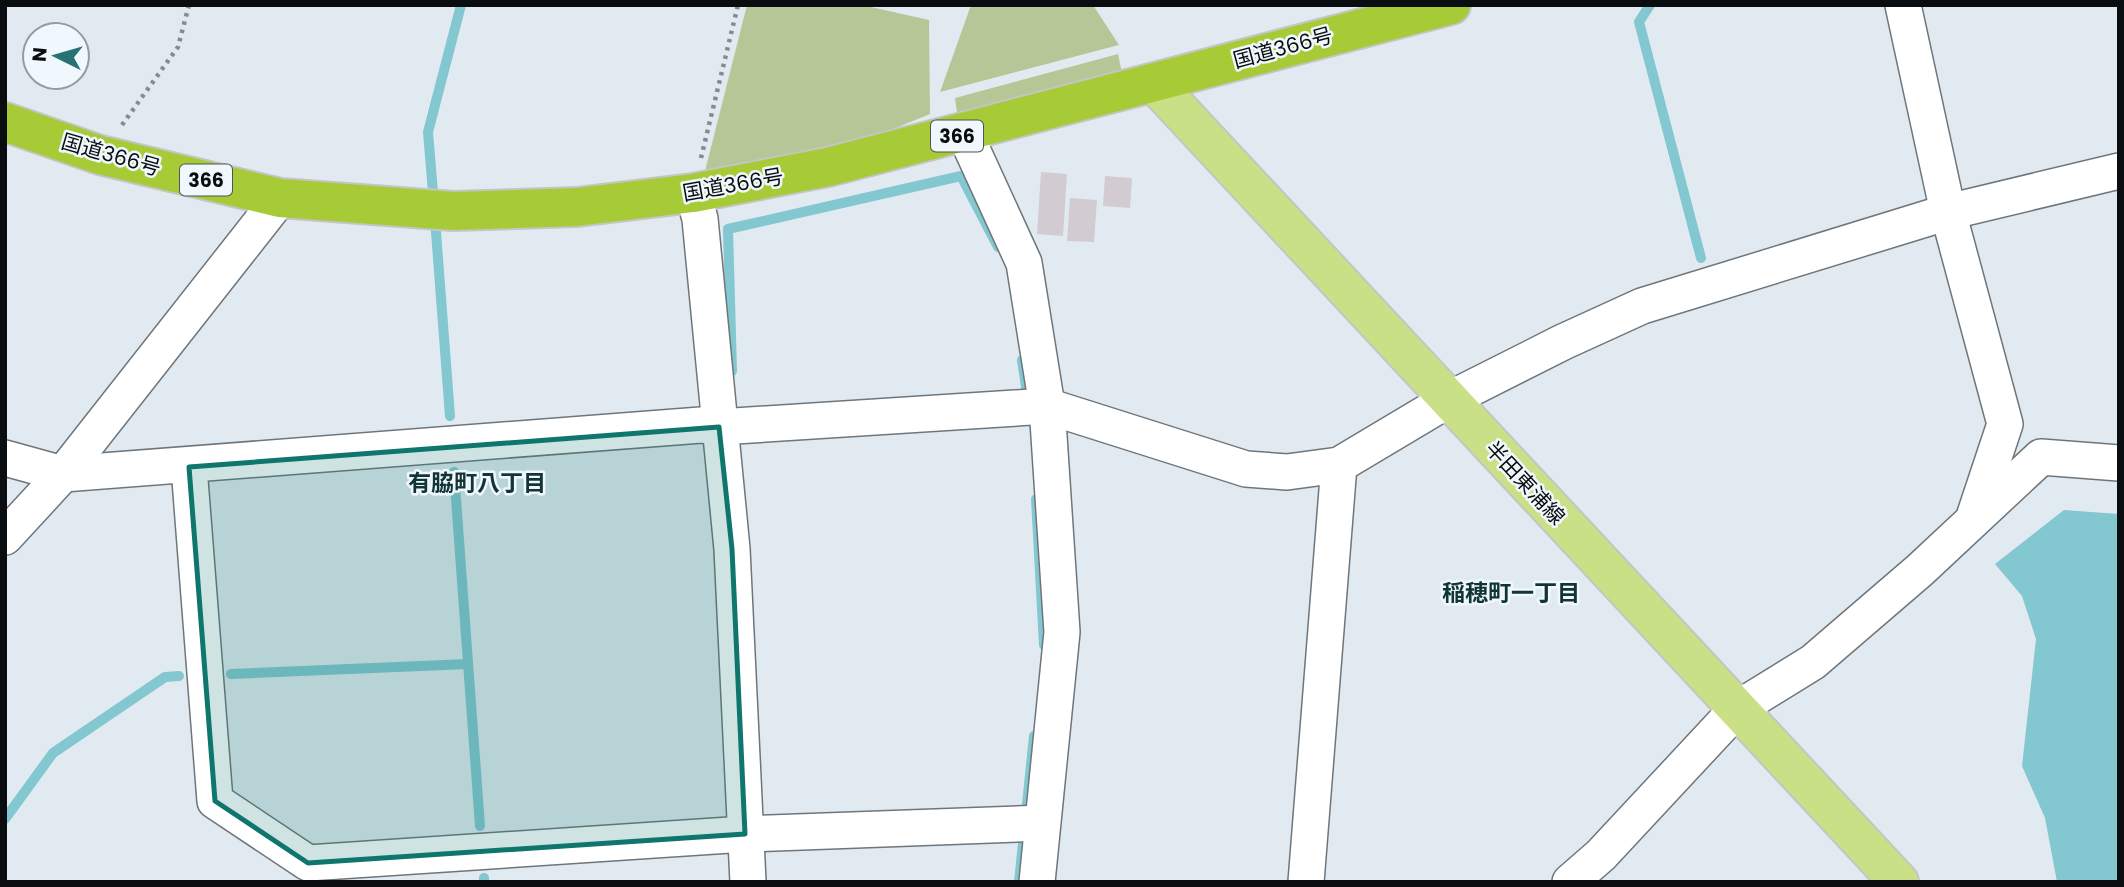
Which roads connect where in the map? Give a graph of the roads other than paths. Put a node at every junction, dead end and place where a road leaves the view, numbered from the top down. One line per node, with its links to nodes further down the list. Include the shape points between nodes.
1 (1451, 5): 3 (highway, 国道366号 / 366)
2 (1903, 5): 9 (street)
3 (1154, 83): 5 (highway, 国道366号 / 366); 10 (main road, 半田東浦線)
4 (5, 122): 8 (highway, 国道366号 / 366, via 100,155)
5 (964, 134): 7 (highway, 国道366号 / 366); 11 (street, via 1024,263)
6 (2119, 171): 9 (street)
7 (693, 193): 8 (highway, 国道366号 / 366, via 577,207 453,211); 12 (street, via 700,219)
8 (280, 198): 17 (street)
9 (1948, 212): 10 (street, via 1642,306); 18 (street, via 2005,424)
10 (1448, 400): 15 (street); 20 (main road, 半田東浦線)
11 (1046, 406): 12 (street); 15 (street, via 1246,469 1287,472); 21 (street, via 1062,632)
12 (719, 427): 16 (street); 22 (street, via 732,549)
13 (5, 458): 17 (street)
14 (2119, 463): 18 (street, via 2040,457)
15 (1339, 466): 26 (street)
16 (189, 467): 17 (street); 23 (street, via 215,801 309,863)
17 (63, 474): 19 (street)
18 (1974, 517): 20 (street, via 1813,662)
19 (5, 537)
20 (1737, 709): 27 (street, via 1601,855); 28 (main road, 半田東浦線)
21 (1041, 823): 22 (street); 25 (street)
22 (745, 834): 23 (street); 24 (street)
23 (464, 868)
24 (748, 882)
25 (1037, 882)
26 (1306, 882)
27 (1570, 882)
28 (1899, 882)

